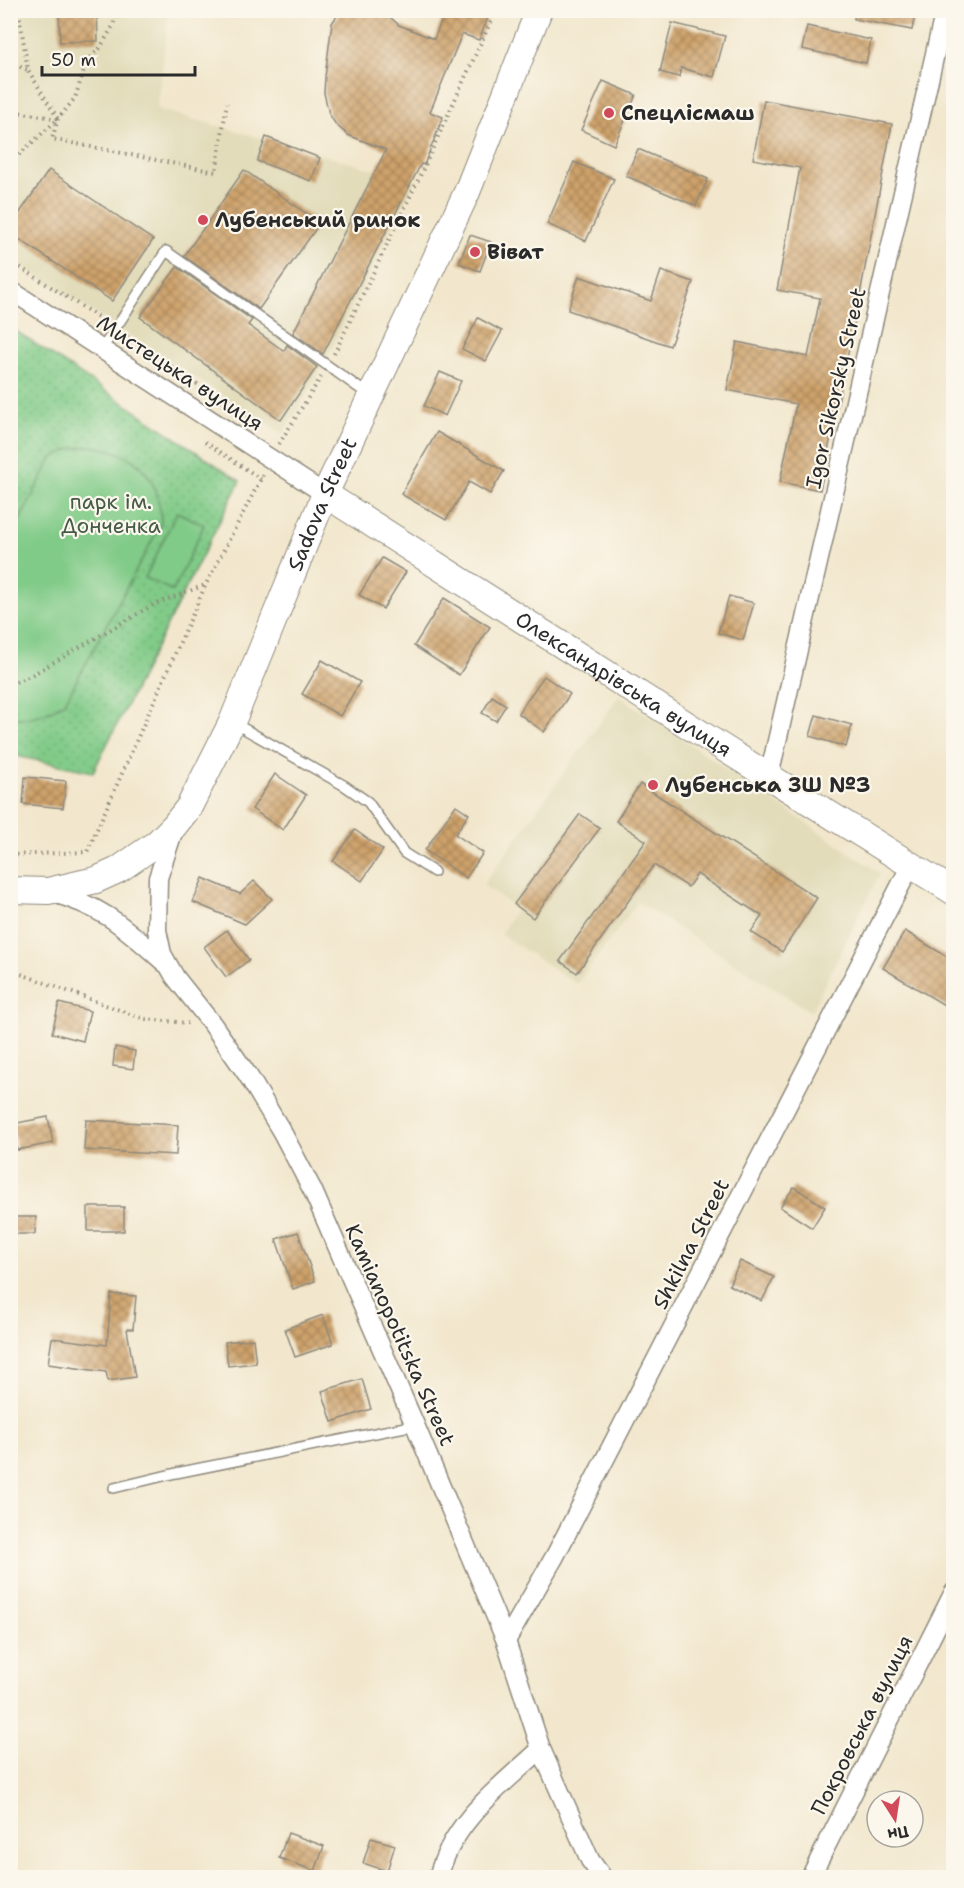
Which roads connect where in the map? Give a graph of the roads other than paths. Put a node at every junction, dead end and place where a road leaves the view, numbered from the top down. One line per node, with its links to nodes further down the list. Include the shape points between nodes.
1 (539, 10): 5 (main road, Sadova Street, via 467,192)
2 (945, 10): 8 (street, Igor Sikorsky Street)
3 (10, 290): 4 (street, Мистецька вулиця)
4 (102, 349): 5 (lane, via 166,251); 6 (street, Мистецька вулиця)
5 (371, 396): 6 (main road, Sadova Street)
6 (325, 494): 7 (main road, Sadova Street); 8 (main road, Олександрівська вулиця)
7 (232, 722): 9 (main road, Sadova Street, via 189,807); 11 (lane, via 368,802 405,853)
8 (770, 776): 10 (main road, Олександрівська вулиця)
9 (174, 826): 13 (main road, Sadova Street, via 118,870 96,880); 15 (street, Kamianopotitska Street, via 158,878 157,930)
10 (911, 864): 14 (main road, Олександрівська вулиця); 19 (street, Shkilna Street, via 555,1556)
11 (434, 872)
12 (10, 890): 13 (main road, Sadova Street)
13 (48, 891): 15 (street, via 100,910)
14 (954, 892)
15 (169, 967): 16 (street, Kamianopotitska Street, via 249,1077 282,1132 313,1191)
16 (415, 1425): 17 (lane); 19 (street, Kamianopotitska Street)
17 (114, 1488)
18 (954, 1592): 23 (street, Покровська вулиця)
19 (506, 1641): 20 (street, Kamianopotitska Street)
20 (541, 1749): 21 (street, via 471,1814 445,1854); 22 (street, Kamianopotitska Street, via 591,1860)
21 (438, 1878)
22 (603, 1878)
23 (810, 1878)

